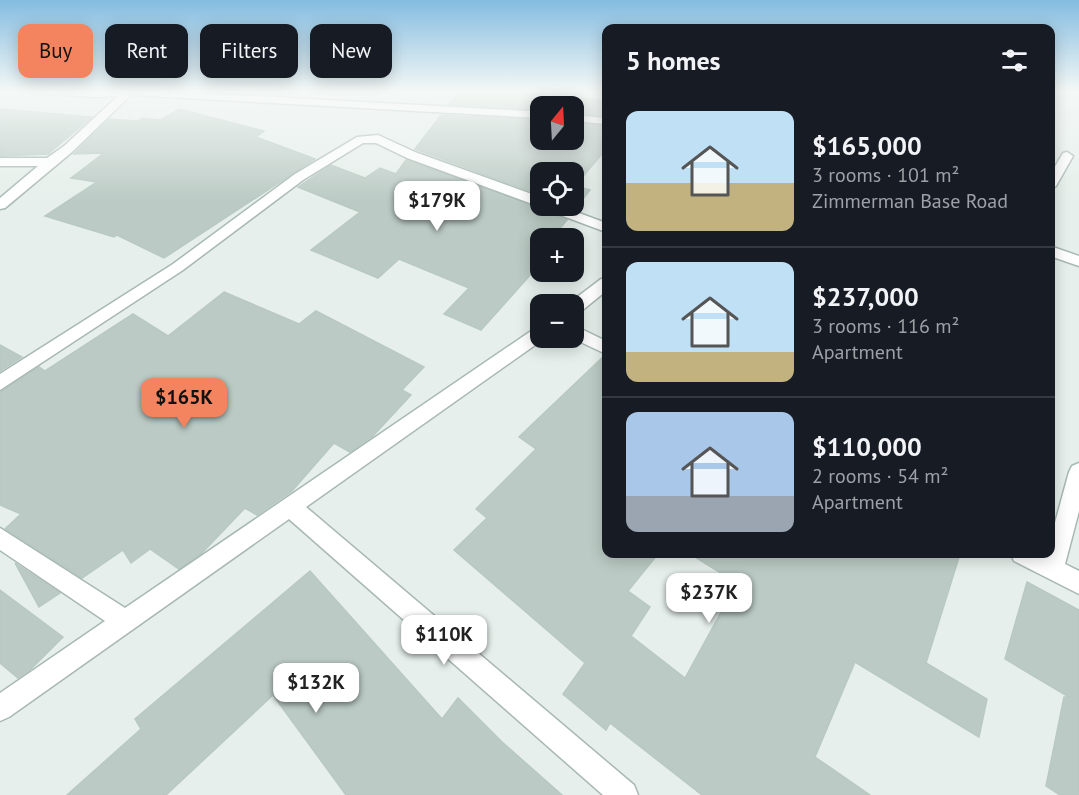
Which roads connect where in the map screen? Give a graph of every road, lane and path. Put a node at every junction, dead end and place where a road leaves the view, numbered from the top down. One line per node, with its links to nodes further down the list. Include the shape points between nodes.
1 (90, 128): 5 (street)
2 (1055, 154): 3 (street)
3 (1073, 156): 6 (street)
4 (0, 162): 5 (street)
5 (50, 162): 8 (street)
6 (1055, 179)
7 (530, 198): 18 (street, via 378,139 361,139 299,177 178,267)
8 (0, 205)
9 (575, 216): 10 (street)
10 (602, 226)
11 (1055, 253): 12 (street)
12 (1079, 261)
13 (602, 287): 14 (street)
14 (584, 301)
15 (584, 337): 17 (street)
16 (530, 340): 20 (street)
17 (602, 346)
18 (0, 383)
19 (1079, 472): 23 (street)
20 (291, 507): 25 (street); 27 (street)
21 (0, 538): 25 (street)
22 (1030, 558): 23 (street)
23 (1053, 570): 24 (street)
24 (1079, 583)
25 (125, 621): 26 (street)
26 (0, 708)
27 (624, 795)

